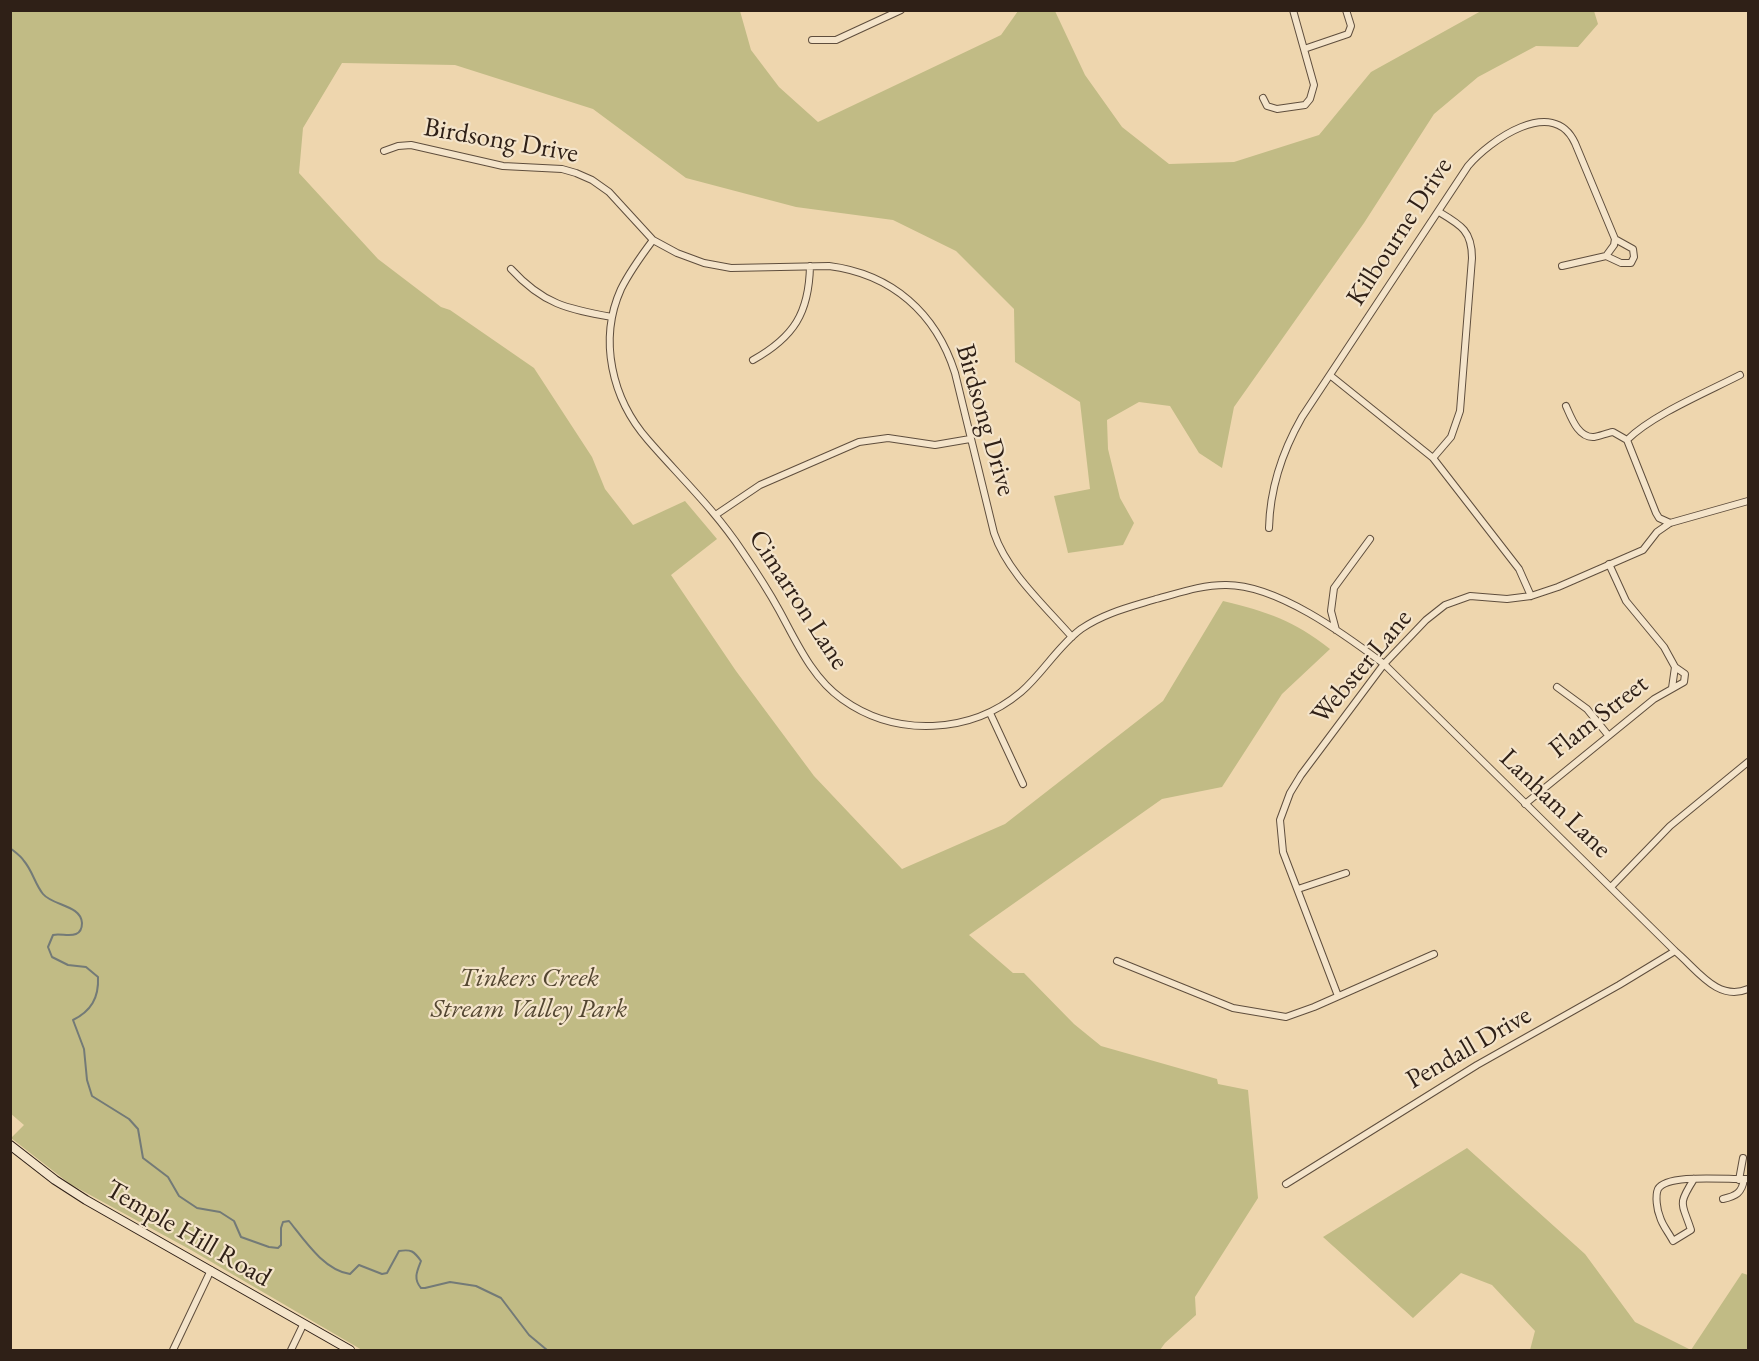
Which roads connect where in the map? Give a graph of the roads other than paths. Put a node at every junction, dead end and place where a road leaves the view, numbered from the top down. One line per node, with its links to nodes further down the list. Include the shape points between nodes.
1 (901, 10): 4 (street, via 836,40)
2 (1293, 10): 5 (street)
3 (1346, 10): 5 (street, via 1351,26 1348,34)
4 (812, 40)
5 (1304, 49): 6 (street, via 1314,85 1308,102 1277,109 1267,106)
6 (1263, 98)
7 (384, 152): 10 (street, Birdsong Drive, via 411,145 503,166 576,173 609,192)
8 (1439, 212): 9 (street, Kilbourne Drive, via 1481,152 1505,134 1534,123 1548,123 1572,136); 18 (street, Kilbourne Drive); 22 (street, via 1465,231 1471,242 1472,258 1460,411 1451,437)
9 (1615, 239): 11 (street); 11 (street, Kilbourne Drive, via 1633,249 1633,261 1627,264)
10 (653, 240): 12 (street, Birdsong Drive, via 716,266); 15 (street, Cimarron Lane, via 627,276)
11 (1606, 256): 13 (street, Kilbourne Drive)
12 (810, 266): 16 (street, via 807,298 798,320 773,348); 20 (street, Birdsong Drive, via 839,267 873,278 903,294 930,321 953,366)
13 (1562, 266)
14 (511, 269): 15 (street, via 535,293 556,304)
15 (612, 317): 24 (street, Cimarron Lane, via 610,362 620,396 638,428)
16 (753, 360)
17 (1740, 375): 21 (street, via 1641,428)
18 (1331, 376): 22 (street); 26 (street, Kilbourne Drive, via 1302,417 1281,461 1272,490)
19 (1566, 406): 21 (street, via 1584,434 1592,437 1613,432)
20 (970, 438): 24 (street, via 935,445 888,438 859,442 759,485); 31 (street, Birdsong Drive, via 1001,552)
21 (1627, 440): 25 (street, via 1656,513)
22 (1433, 458): 29 (street, via 1519,569)
23 (1749, 501): 25 (street, Webster Lane)
24 (717, 514): 36 (street, Cimarron Lane, via 812,667 844,700 887,720 918,726 958,723)
25 (1670, 523): 28 (street, Webster Lane, via 1643,550)
26 (1269, 528)
27 (1370, 539): 30 (street, via 1334,588)
28 (1609, 564): 29 (street, Webster Lane); 33 (street, Flam Street, via 1626,601)
29 (1531, 596): 32 (street, Webster Lane, via 1470,596 1454,601 1426,620)
30 (1334, 629): 31 (street, Cimarron Lane, via 1273,596 1235,585 1191,589 1114,612); 32 (street, Lanham Lane)
31 (1071, 637): 36 (street, Cimarron Lane, via 1027,686)
32 (1384, 664): 40 (street, Lanham Lane); 43 (street, Webster Lane, via 1290,793 1280,820 1283,852)
33 (1676, 667): 35 (street, Flam Street); 35 (street, Flam Street, via 1686,678)
34 (1557, 687): 37 (street, via 1587,709)
35 (1672, 688): 37 (street, Flam Street)
36 (990, 713): 39 (street)
37 (1608, 735): 40 (street, Flam Street)
38 (1749, 762): 42 (street, via 1670,826)
39 (1023, 783)
40 (1525, 804): 42 (street, Lanham Lane)
41 (1346, 873): 43 (street)
42 (1611, 887): 44 (street, Lanham Lane)
43 (1298, 889): 48 (street, Webster Lane)
44 (1674, 951): 47 (street, Lanham Lane, via 1723,992); 53 (street, Pendall Drive, via 1477,1065)
45 (1434, 954): 48 (street)
46 (1117, 961): 48 (street, via 1233,1008 1286,1017)
47 (1749, 989)
48 (1338, 996)
49 (10, 1145): 55 (main road, Temple Hill Road, via 77,1194)
50 (1743, 1158): 52 (street)
51 (1694, 1179): 51 (street, via 1682,1198 1691,1230 1673,1241 1659,1217 1658,1189 1667,1181); 52 (street)
52 (1744, 1179): 54 (street, via 1740,1192)
53 (1286, 1184)
54 (1723, 1199)
55 (211, 1270): 56 (main road, Temple Hill Road); 57 (street)
56 (303, 1325): 58 (street); 59 (main road, Temple Hill Road)
57 (173, 1350)
58 (291, 1350)
59 (350, 1350)

